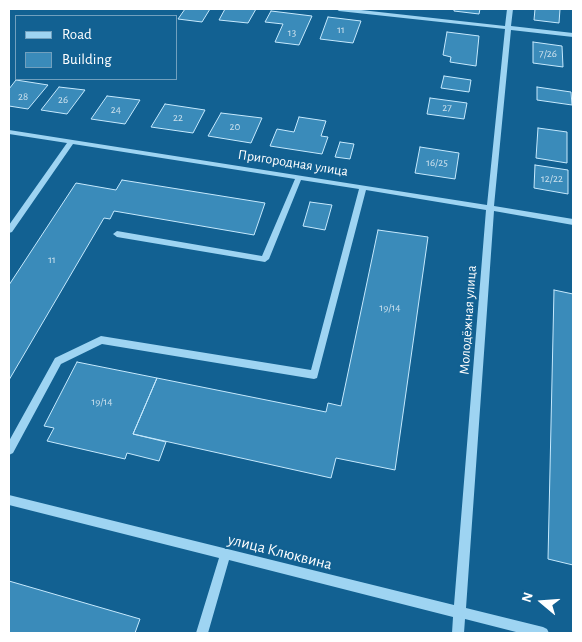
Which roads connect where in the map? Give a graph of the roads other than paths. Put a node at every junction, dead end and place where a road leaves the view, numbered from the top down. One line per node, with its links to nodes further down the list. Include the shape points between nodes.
1 (338, 9): 3 (street)
2 (510, 9): 3 (street, Молодёжная улица)
3 (508, 29): 4 (street); 9 (street, Молодёжная улица)
4 (573, 35)
5 (9, 132): 6 (street, Пригородная улица)
6 (72, 141): 7 (street, Пригородная улица); 11 (street)
7 (298, 177): 8 (street, Пригородная улица); 12 (street, via 265,259)
8 (363, 187): 9 (street, Пригородная улица); 13 (street, via 314,375 101,340 58,361)
9 (490, 208): 10 (street, Пригородная улица); 16 (street, Молодёжная улица)
10 (573, 222)
11 (9, 230)
12 (117, 234)
13 (9, 450)
14 (9, 500): 15 (street, улица Клюквина)
15 (225, 555): 16 (street, улица Клюквина); 17 (street)
16 (460, 614): 18 (street, Молодёжная улица); 19 (street, улица Клюквина)
17 (202, 633)
18 (458, 633)
19 (543, 633)

